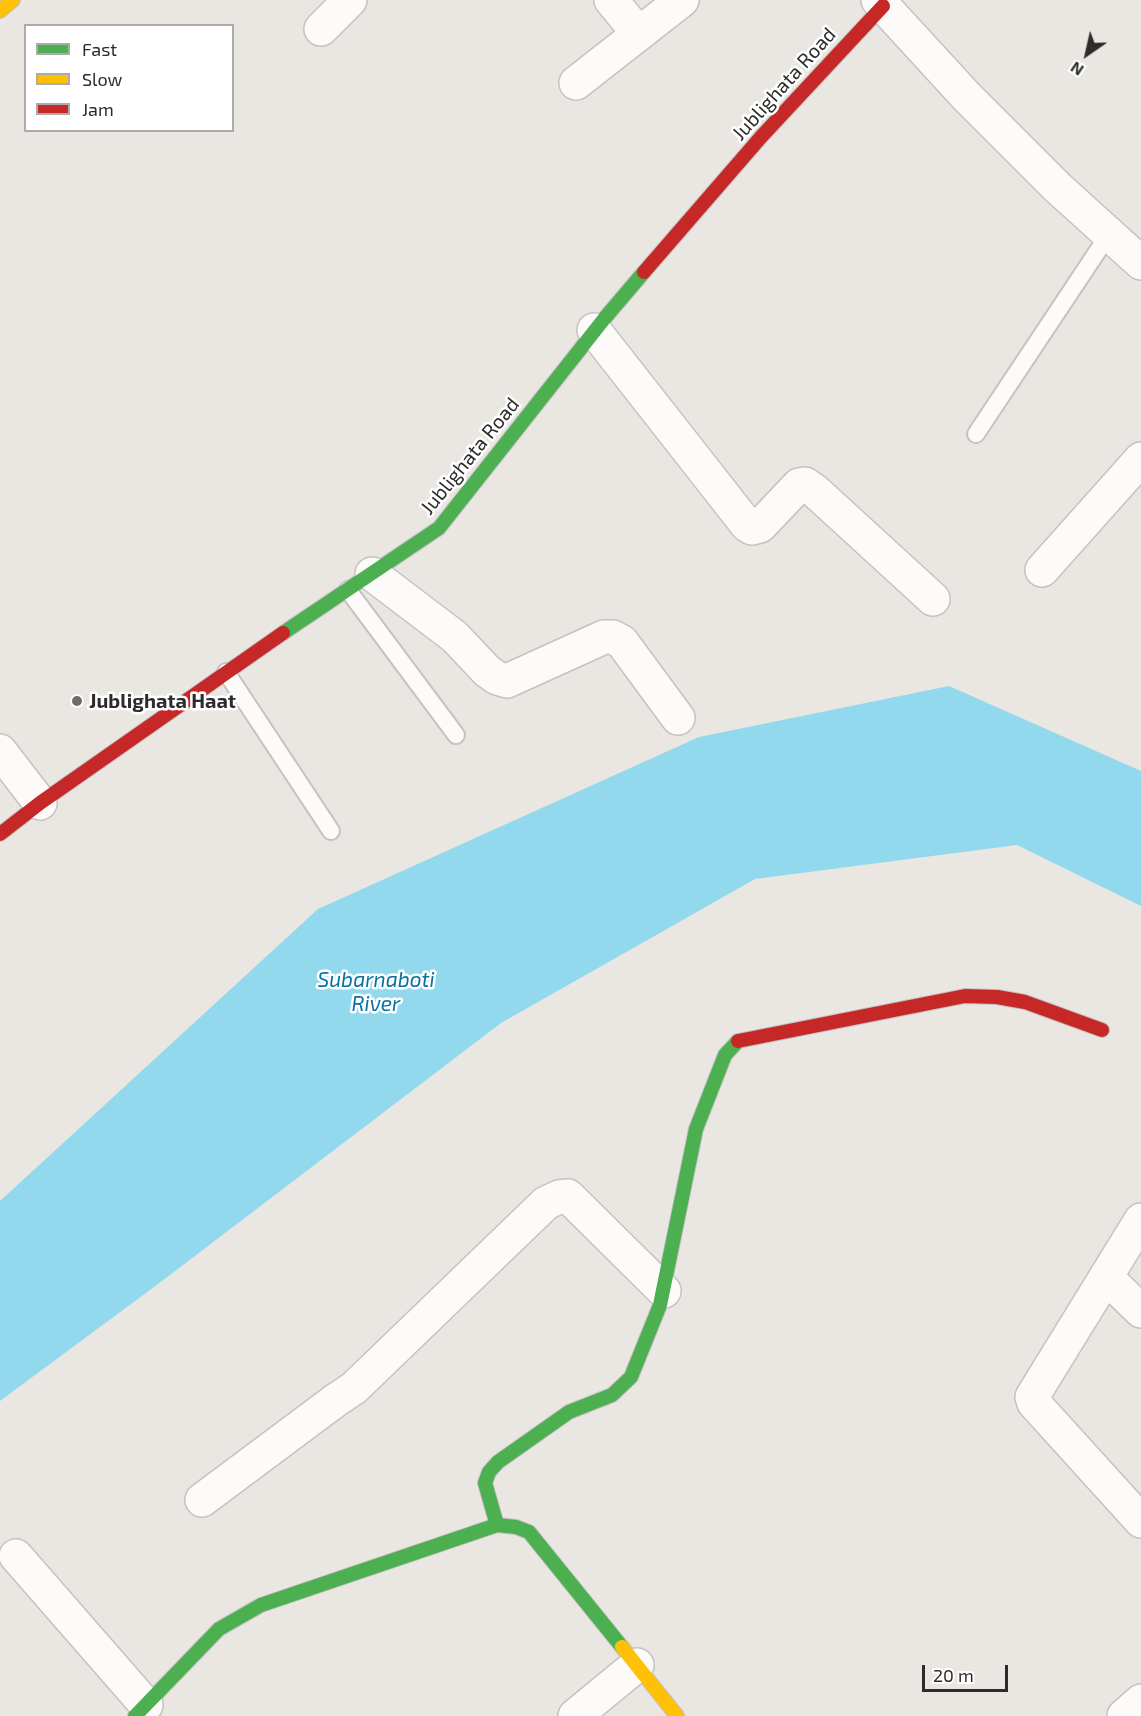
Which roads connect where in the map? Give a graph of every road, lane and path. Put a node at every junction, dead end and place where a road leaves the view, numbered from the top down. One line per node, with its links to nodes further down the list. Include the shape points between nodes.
1 (13, 0): 6 (street)
2 (350, 0): 7 (street)
3 (611, 0): 8 (street)
4 (682, 0): 8 (street)
5 (880, 3): 10 (street, via 984,114); 12 (street, Jublighata Road)
6 (0, 11)
7 (321, 29)
8 (639, 34): 9 (street)
9 (576, 83)
10 (1108, 234): 11 (street); 13 (lane)
11 (1141, 263)
12 (594, 330): 16 (street, Jublighata Road, via 439,528); 17 (street, via 747,525 760,526 799,485 805,484)
13 (976, 434)
14 (1141, 459): 15 (street)
15 (1042, 570)
16 (360, 582): 18 (street, Jublighata Road); 19 (street, via 455,637 487,672 507,681 604,637 613,637 622,642); 20 (lane)
17 (933, 600)
18 (226, 672): 22 (street, Jublighata Road); 23 (lane)
19 (678, 718)
20 (456, 735)
21 (0, 751): 22 (street)
22 (40, 803): 24 (street, Jublighata Road)
23 (331, 831)
24 (0, 834)
25 (1102, 1030): 28 (street, via 1024,1002 965,996 739,1040 725,1055 696,1129)
26 (1141, 1220): 27 (street)
27 (1106, 1277): 29 (street); 31 (street, via 1032,1397)
28 (664, 1291): 30 (street, via 568,1196 552,1200 354,1388); 32 (street, via 631,1377 622,1387 560,1417 489,1472 485,1483)
29 (1141, 1311)
30 (202, 1500)
31 (1141, 1521)
32 (497, 1525): 34 (street, via 530,1532); 36 (street, via 261,1605 219,1629)
33 (16, 1556): 36 (street)
34 (638, 1665): 37 (street); 38 (street)
35 (1141, 1701): 39 (street)
36 (140, 1711)
37 (575, 1716)
38 (677, 1716)
39 (1124, 1716)

